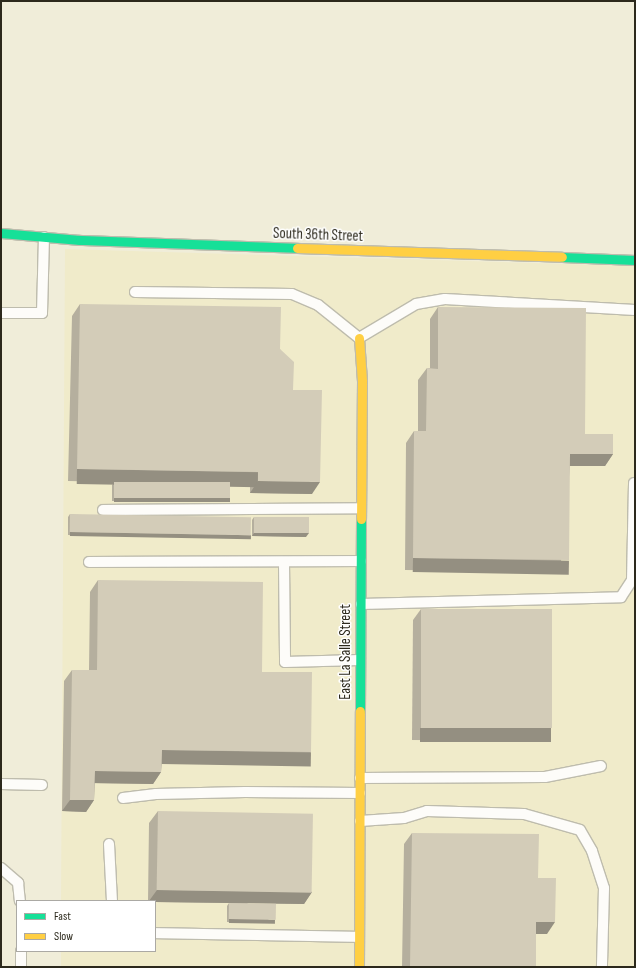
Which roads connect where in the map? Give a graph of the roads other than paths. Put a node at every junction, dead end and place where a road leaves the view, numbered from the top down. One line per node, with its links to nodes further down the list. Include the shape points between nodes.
1 (1, 233): 2 (street, South 36th Street)
2 (44, 237): 3 (street, South 36th Street); 6 (lane, via 42,313)
3 (635, 260)
4 (135, 292): 7 (lane, via 292,294 318,305)
5 (635, 310): 7 (lane, via 445,299 416,304)
6 (1, 313)
7 (359, 338): 9 (street, East La Salle Street, via 362,381)
8 (634, 484): 14 (lane, via 632,580 621,597)
9 (361, 508): 10 (lane); 11 (street, East La Salle Street)
10 (103, 510)
11 (361, 561): 13 (lane); 14 (street, East La Salle Street)
12 (89, 562): 13 (lane)
13 (284, 562): 15 (lane, via 285,662)
14 (360, 604): 15 (street, East La Salle Street)
15 (360, 660): 17 (street, East La Salle Street)
16 (601, 766): 17 (lane, via 545,777)
17 (360, 778): 20 (street, East La Salle Street)
18 (1, 784): 19 (lane)
19 (42, 785)
20 (360, 793): 21 (lane, via 156,794); 22 (street, East La Salle Street)
21 (123, 798)
22 (360, 821): 28 (street, East La Salle Street); 32 (lane, via 404,818 427,811 524,814 580,830 592,852 604,888)
23 (109, 844): 26 (lane)
24 (1, 868): 25 (lane, via 18,883)
25 (20, 900)
26 (112, 900)
27 (156, 934): 28 (lane)
28 (359, 938): 31 (street, East La Salle Street)
29 (21, 952): 30 (lane)
30 (21, 967)
31 (359, 967)
32 (602, 967)

